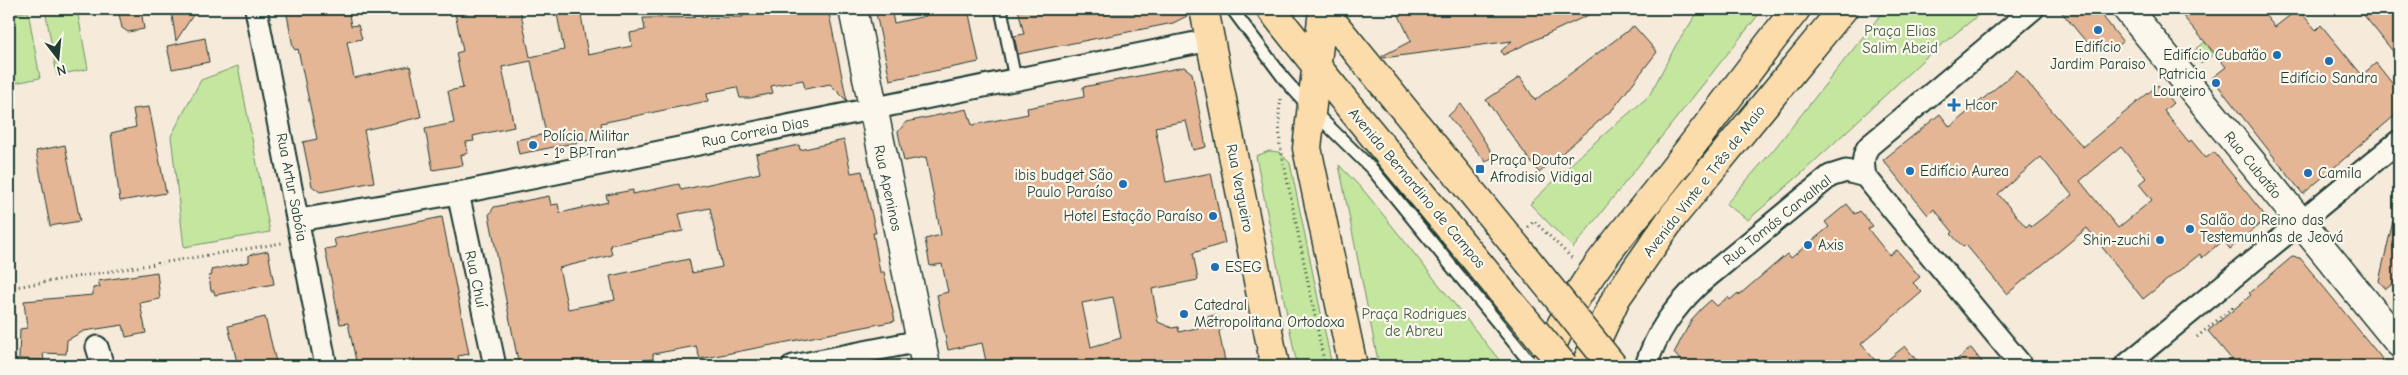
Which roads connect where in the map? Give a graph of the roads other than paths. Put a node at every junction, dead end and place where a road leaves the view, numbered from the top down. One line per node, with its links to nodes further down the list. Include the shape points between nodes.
1 (256, 9): 20 (street, Rua Artur Sabóia)
2 (853, 9): 15 (street, Rua Apeninos)
3 (1002, 9): 14 (lane)
4 (1204, 9): 12 (main road, Rua Vergueiro)
5 (1232, 9): 16 (lane, via 1264,54)
6 (1271, 9): 13 (main road, Avenida Bernardino de Campos)
7 (1323, 9): 13 (main road); 34 (main road, bridge)
8 (1796, 9): 31 (main road, Avenida Vinte e Três de Maio, via 1589,274 1558,331)
9 (1843, 9): 33 (main road, Avenida Vinte e Três de Maio, via 1658,237 1616,298)
10 (2033, 9): 18 (street, via 1869,146 1863,159)
11 (2127, 9): 21 (street, Rua Cubatão)
12 (1210, 40): 14 (street, Rua Correia Dias); 28 (main road, Rua Vergueiro)
13 (1316, 67): 16 (main road); 22 (main road, Avenida Bernardino de Campos)
14 (1015, 79): 15 (street, Rua Correia Dias)
15 (872, 108): 19 (street, Rua Correia Dias); 24 (street, Rua Apeninos)
16 (1311, 109): 22 (lane, via 1372,169); 29 (main road, via 1307,148)
17 (2399, 141): 21 (street)
18 (1865, 176): 35 (street, Rua Tomás Carvalhal, via 1846,172 1830,176 1699,284 1678,304 1666,322); 36 (street)
19 (458, 193): 20 (street, Rua Correia Dias); 26 (street, Rua Chuí)
20 (299, 220): 25 (street, Rua Artur Sabóia)
21 (2300, 223): 23 (street, Rua Cubatão); 37 (street)
22 (1495, 302): 30 (lane); 32 (main road, Avenida Bernardino de Campos, bridge)
23 (2399, 343)
24 (923, 354): 27 (street)
25 (326, 366)
26 (495, 366)
27 (792, 366)
28 (1275, 366)
29 (1353, 366)
30 (1533, 366)
31 (1545, 366)
32 (1564, 366)
33 (1584, 366)
34 (1614, 366)
35 (1646, 366)
36 (2022, 366)
37 (2125, 366)

